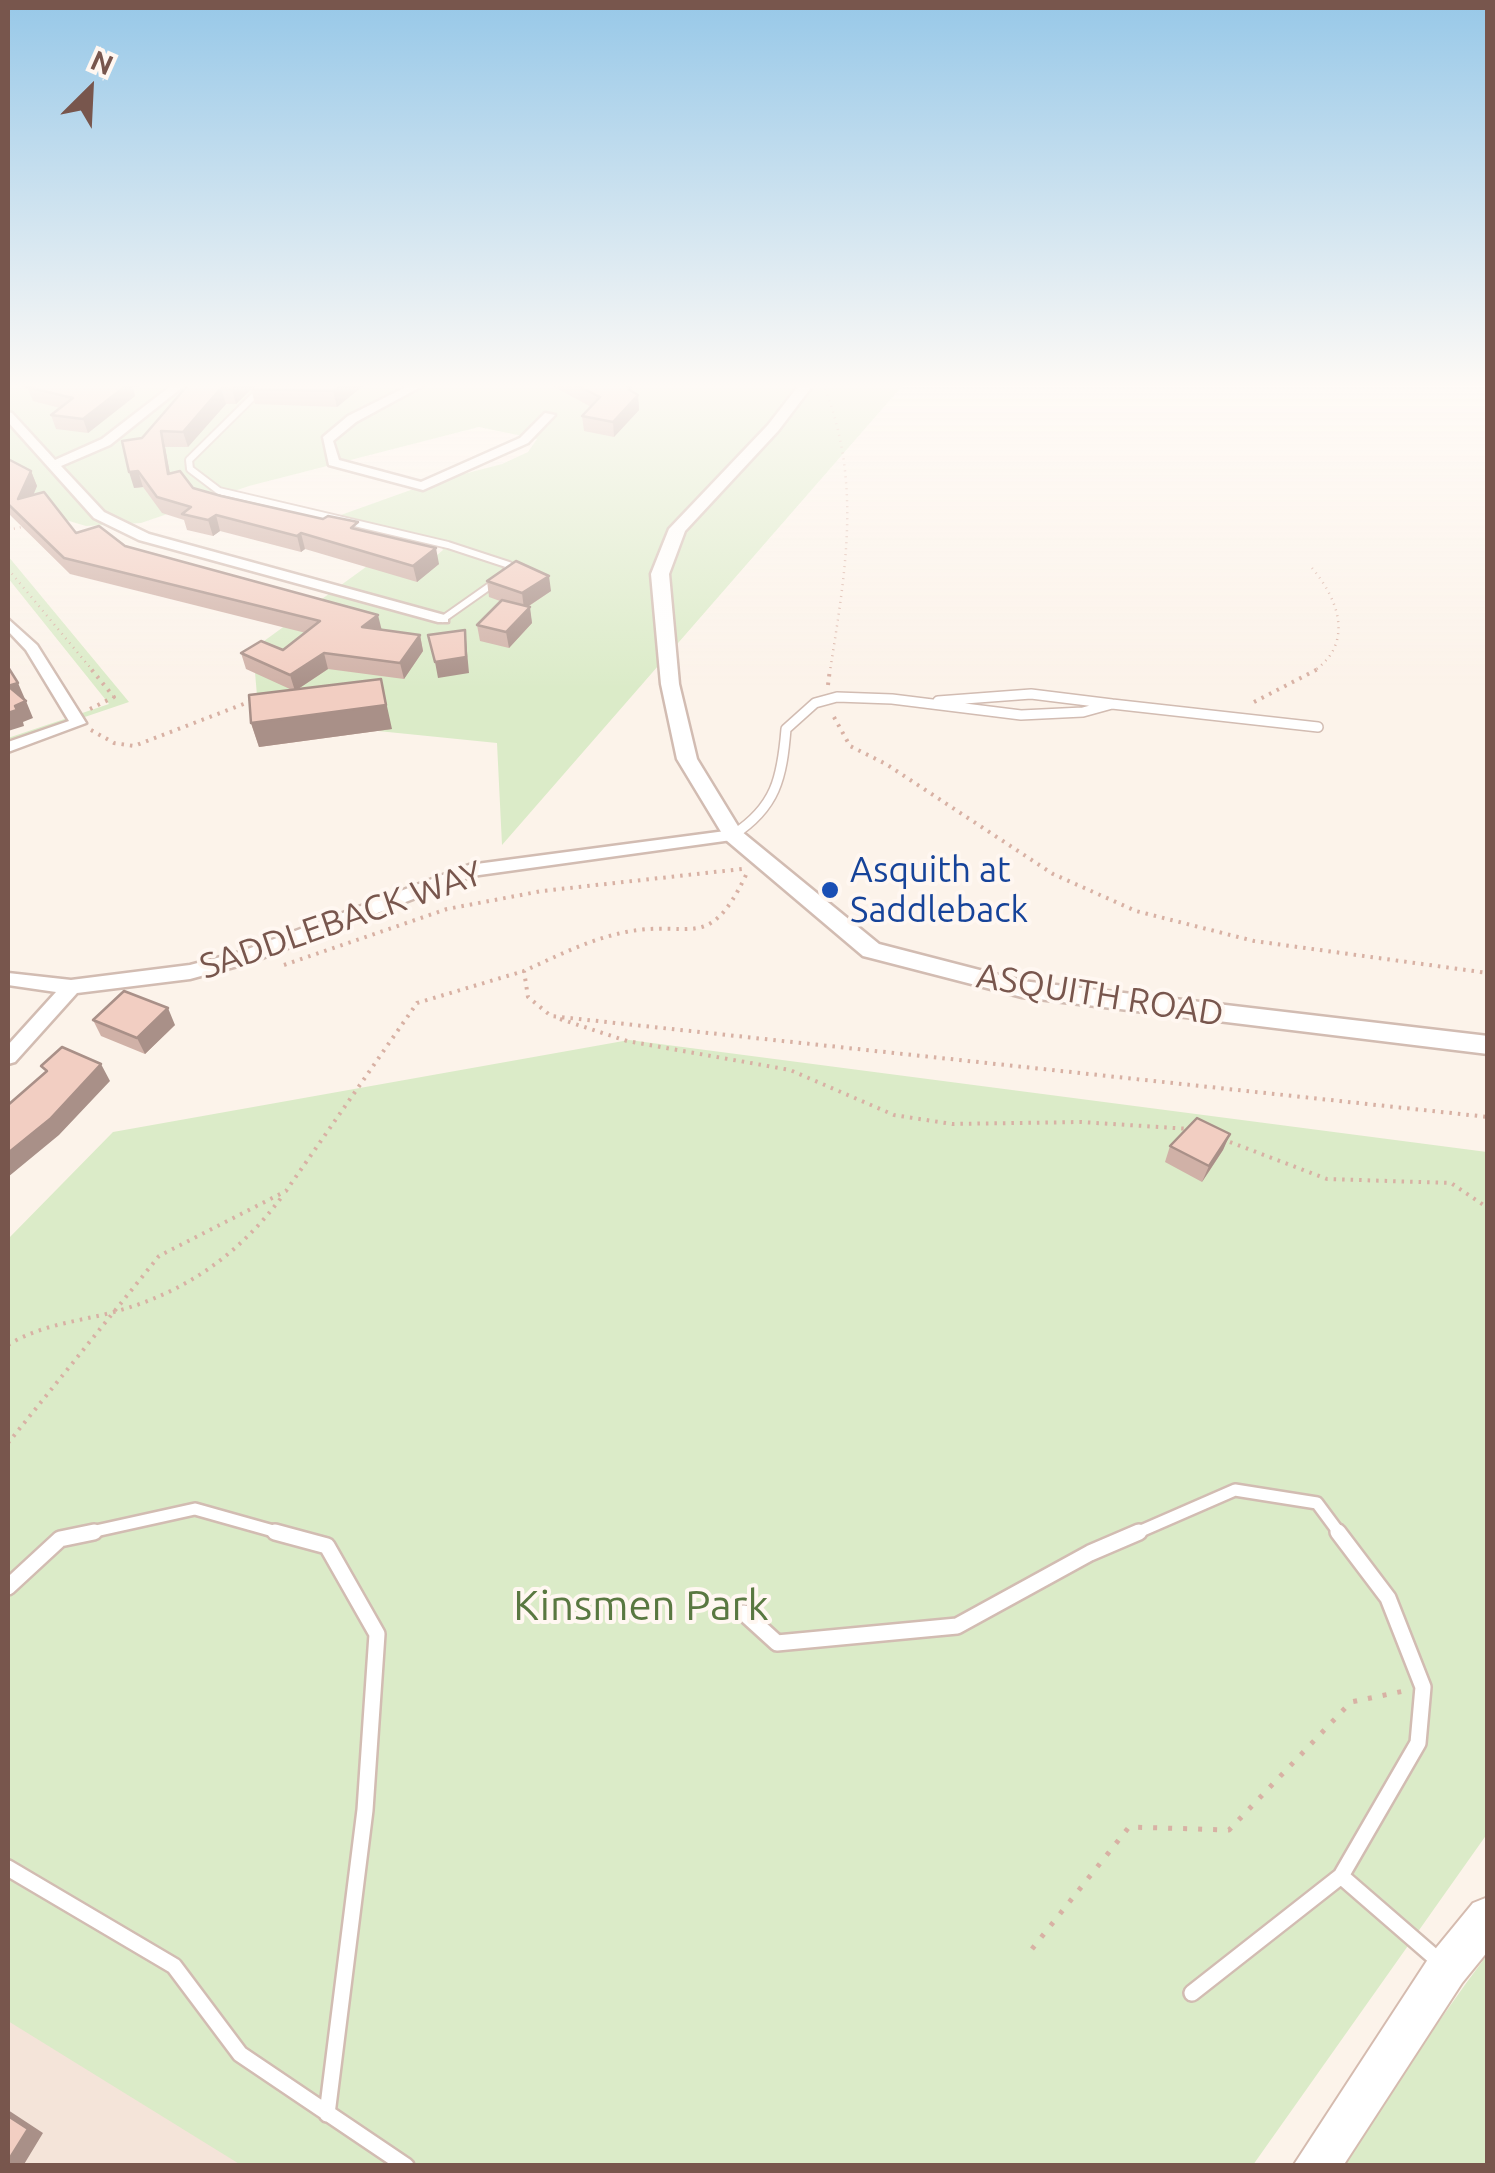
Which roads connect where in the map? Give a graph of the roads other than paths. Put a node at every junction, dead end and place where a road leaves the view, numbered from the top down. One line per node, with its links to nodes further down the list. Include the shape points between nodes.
1 (75, 486): 4 (street, via 99,515 144,537)
2 (214, 486): 4 (lane, via 509,565 504,576)
3 (718, 486): 10 (street, ASQUITH ROAD, via 678,529 660,574 670,684 687,759)
4 (444, 618)
5 (8, 622): 9 (street, via 76,718)
6 (938, 701): 7 (lane, via 1031,694); 7 (lane, via 994,713 1082,716); 10 (lane, via 816,702 786,729 775,800 759,820)
7 (1112, 704): 8 (lane)
8 (1318, 728)
9 (8, 747)
10 (733, 835): 12 (street, SADDLEBACK WAY, via 469,870 246,957 190,972); 13 (street, ASQUITH ROAD, via 870,950 1022,989)
11 (8, 980): 12 (street, SADDLEBACK WAY)
12 (72, 987): 14 (street)
13 (1488, 1046)
14 (8, 1058)
15 (8, 1586): 22 (lane, via 60,1538 195,1510 327,1546 377,1634 365,1810)
16 (744, 1613): 18 (lane, via 776,1643 958,1626 1090,1553 1235,1490 1317,1504 1388,1598 1423,1687 1418,1743)
17 (8, 1868): 22 (lane, via 174,1966 240,2054)
18 (1341, 1876): 20 (lane); 21 (lane)
19 (1488, 1918): 20 (main road)
20 (1447, 1968): 24 (main road)
21 (1192, 1994)
22 (327, 2114): 23 (lane)
23 (406, 2166)
24 (1316, 2166)

